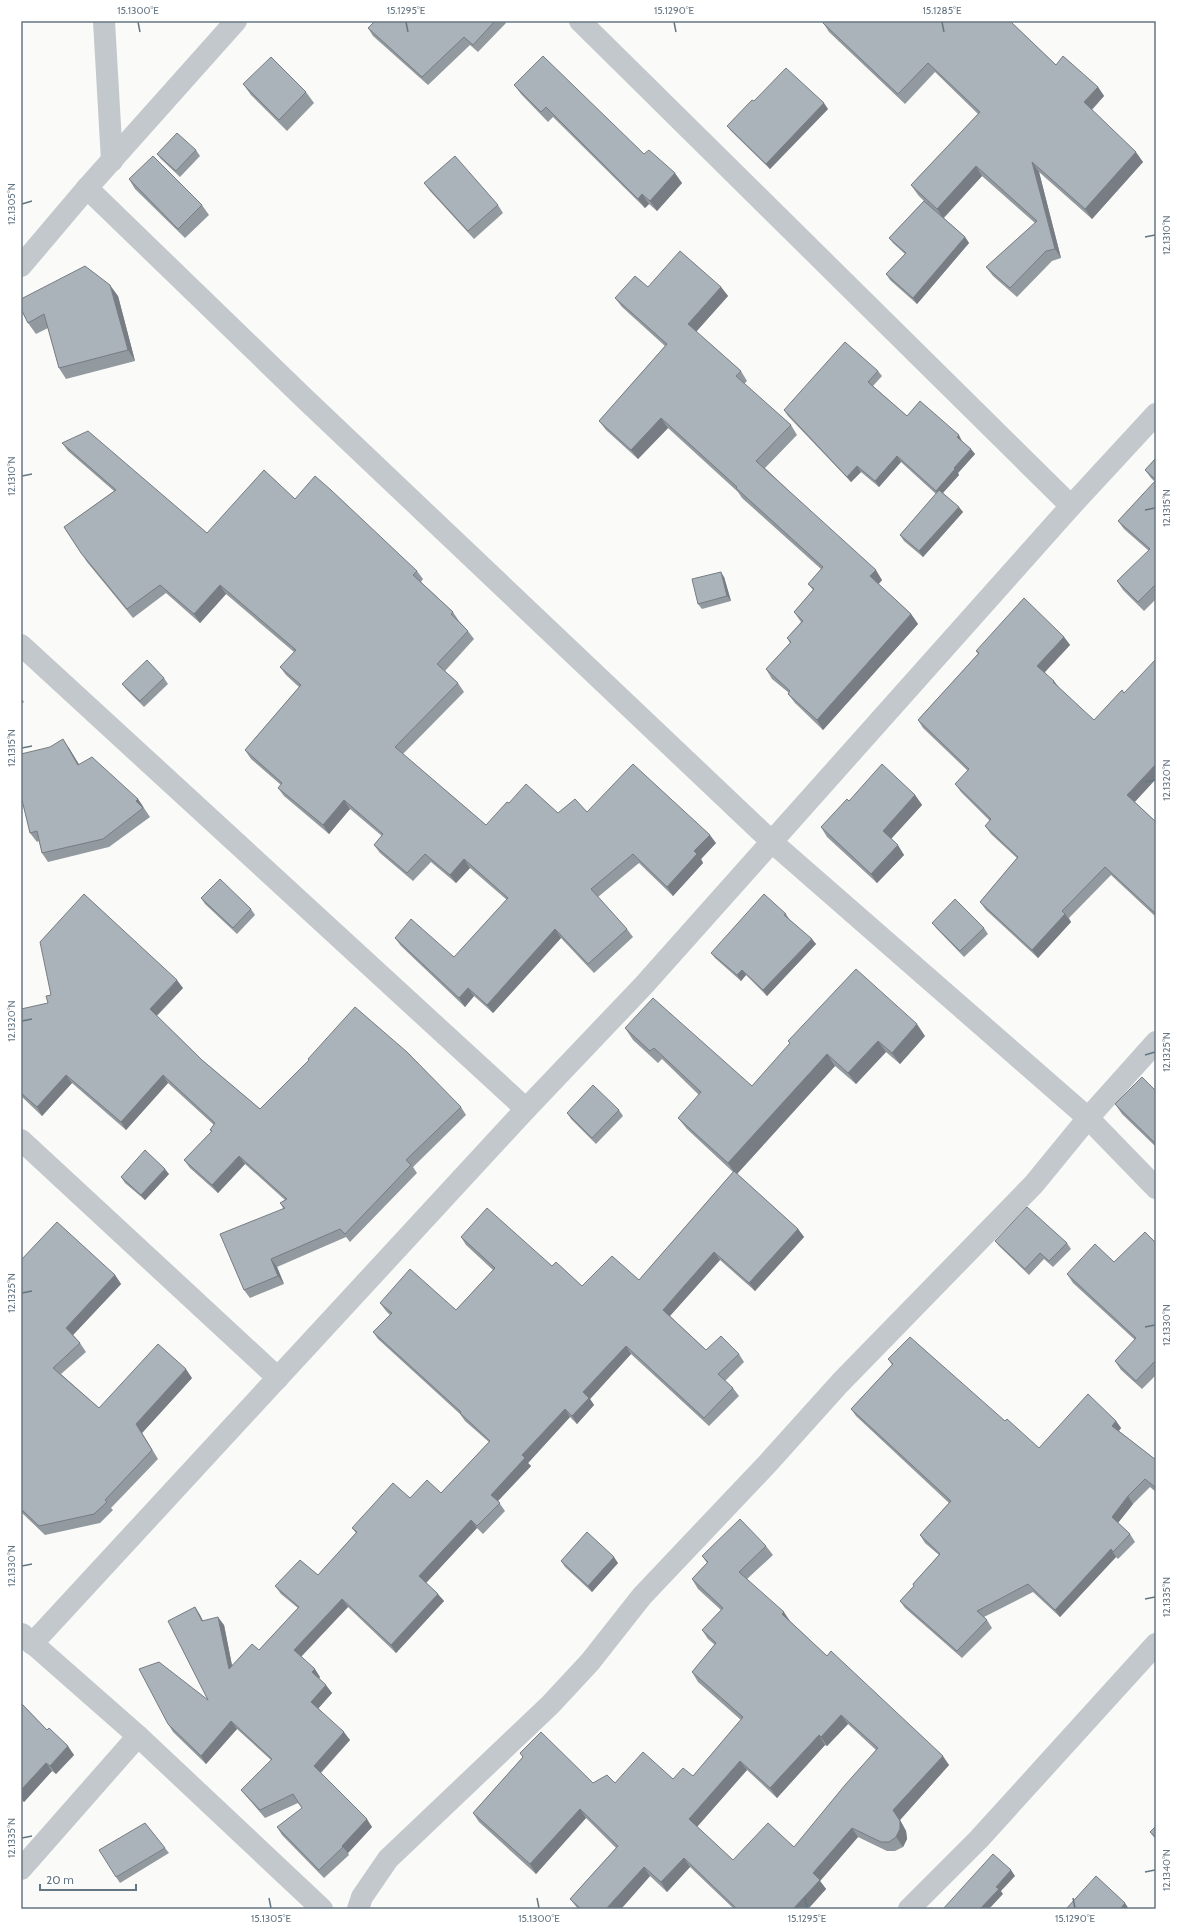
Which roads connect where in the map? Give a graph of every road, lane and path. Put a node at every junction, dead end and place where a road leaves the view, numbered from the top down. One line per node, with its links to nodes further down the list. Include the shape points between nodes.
1 (104, 21): 4 (street)
2 (236, 21): 4 (street)
3 (580, 21): 8 (street)
4 (112, 161): 5 (street)
5 (87, 188): 6 (street); 10 (street, via 304,398)
6 (21, 266)
7 (1156, 414): 8 (street)
8 (1071, 506): 10 (street)
9 (21, 645): 12 (street)
10 (772, 842): 12 (street, via 644,985); 13 (street)
11 (1156, 1042): 13 (street)
12 (526, 1109): 16 (street)
13 (1088, 1118): 15 (street); 22 (street, via 1034,1184 840,1383 642,1596 590,1662 550,1705 388,1859 362,1897)
14 (21, 1140): 16 (street)
15 (1156, 1188)
16 (278, 1378): 17 (street)
17 (27, 1638): 19 (street)
18 (1156, 1644): 23 (street, via 979,1840)
19 (138, 1736): 20 (street); 21 (street)
20 (21, 1869)
21 (322, 1909)
22 (358, 1909)
23 (909, 1909)

